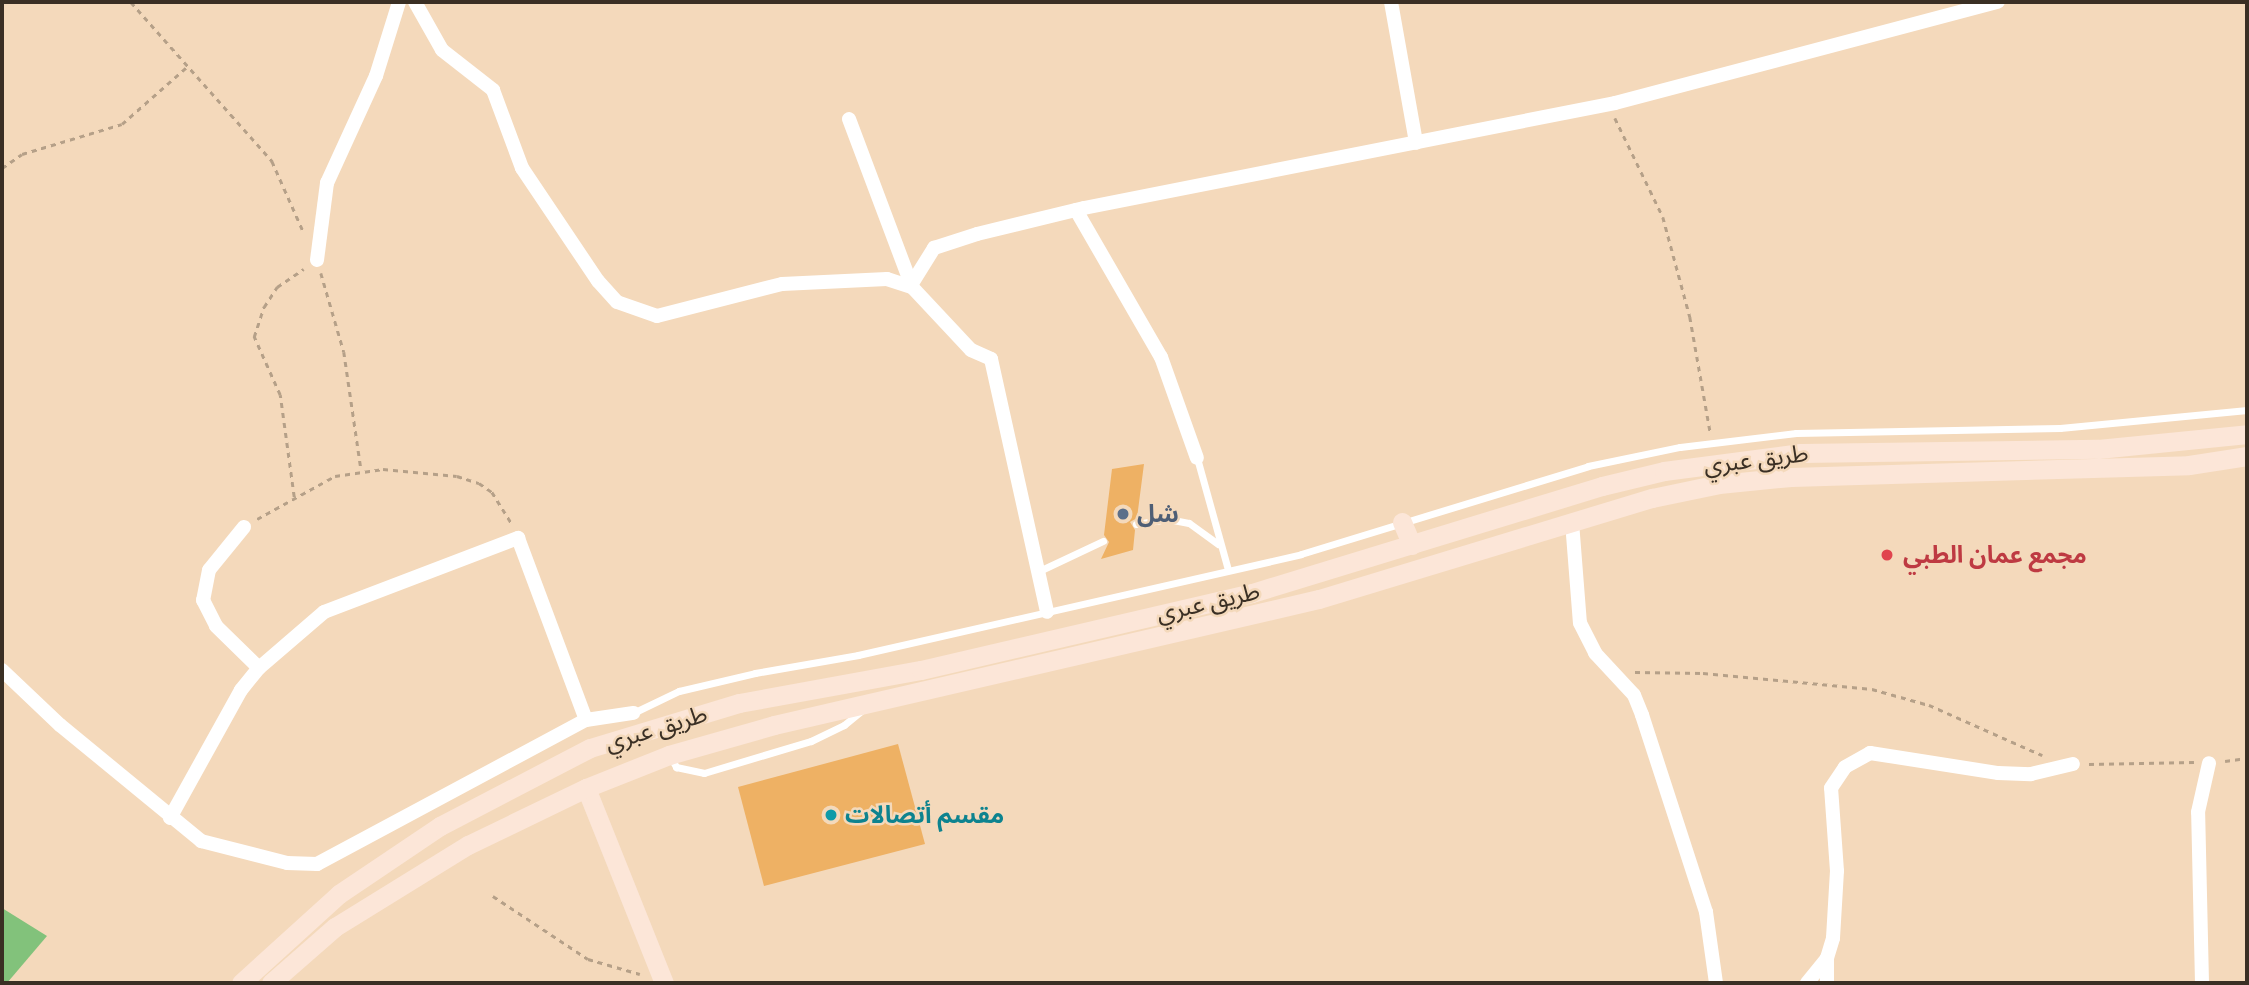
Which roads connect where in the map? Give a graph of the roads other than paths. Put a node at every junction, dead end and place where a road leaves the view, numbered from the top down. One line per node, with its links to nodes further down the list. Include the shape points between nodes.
1 (399, 2): 8 (street, via 376,76 327,183)
2 (415, 2): 9 (street, via 442,50 493,90 522,168 598,281 626,306 657,316 782,284 867,278)
3 (1391, 2): 6 (street)
4 (1998, 2): 6 (street, via 1608,104)
5 (849, 118): 9 (street)
6 (1416, 143): 7 (street)
7 (1076, 210): 9 (street, via 934,248); 13 (street, via 1161,357)
8 (317, 260)
9 (912, 286): 22 (street, via 971,350 992,359)
10 (2247, 410): 14 (lane, via 2060,428 1796,433 1712,444 1588,466)
11 (2247, 434): 20 (main road, طريق عبري, via 2098,449 1814,452 1717,463 1602,486)
12 (2247, 456): 15 (main road, طريق عبري, via 2189,466 1791,477 1666,495)
13 (1197, 458): 19 (lane)
14 (1402, 522): 20 (main road); 21 (lane, via 1301,554)
15 (1572, 522): 26 (main road, طريق عبري, via 1319,599); 41 (street, via 1580,623 1595,653 1617,672 1642,715 1706,912)
16 (1136, 524): 19 (lane, via 1168,519 1189,523)
17 (244, 527): 24 (street, via 209,570 203,600 216,626)
18 (1103, 541): 22 (lane)
19 (1219, 545): 21 (lane)
20 (1412, 545): 27 (main road, طريق عبري, via 1252,593 921,670)
21 (1228, 570): 23 (lane)
22 (1037, 572): 23 (street)
23 (1047, 612): 28 (lane, via 679,691)
24 (259, 668): 29 (street, via 324,612 518,538); 35 (street, via 241,690)
25 (2, 670): 35 (street)
26 (872, 701): 30 (main road, طريق عبري); 30 (lane, via 844,725 811,741 704,773 676,767)
27 (739, 703): 30 (main road, via 677,731 668,742); 34 (main road, طريق عبري, via 590,748)
28 (633, 713): 29 (street)
29 (586, 720): 35 (street, via 317,864 237,853 201,841)
30 (669, 755): 33 (main road, طريق عبري)
31 (2209, 763): 44 (street, via 2197,812)
32 (2073, 764): 37 (street, via 2031,774 1997,774 1870,753 1855,759 1830,788 1837,907)
33 (586, 788): 36 (main road, طريق عبري, via 468,845); 38 (main road)
34 (481, 804): 36 (main road, via 485,812 479,827); 39 (main road, طريق عبري, via 403,849 339,894)
35 (170, 818)
36 (401, 885): 40 (main road, طريق عبري, via 335,928)
37 (1827, 958): 42 (street); 43 (street)
38 (657, 981)
39 (241, 983)
40 (271, 983)
41 (1716, 983)
42 (1807, 983)
43 (1827, 983)
44 (2202, 983)

